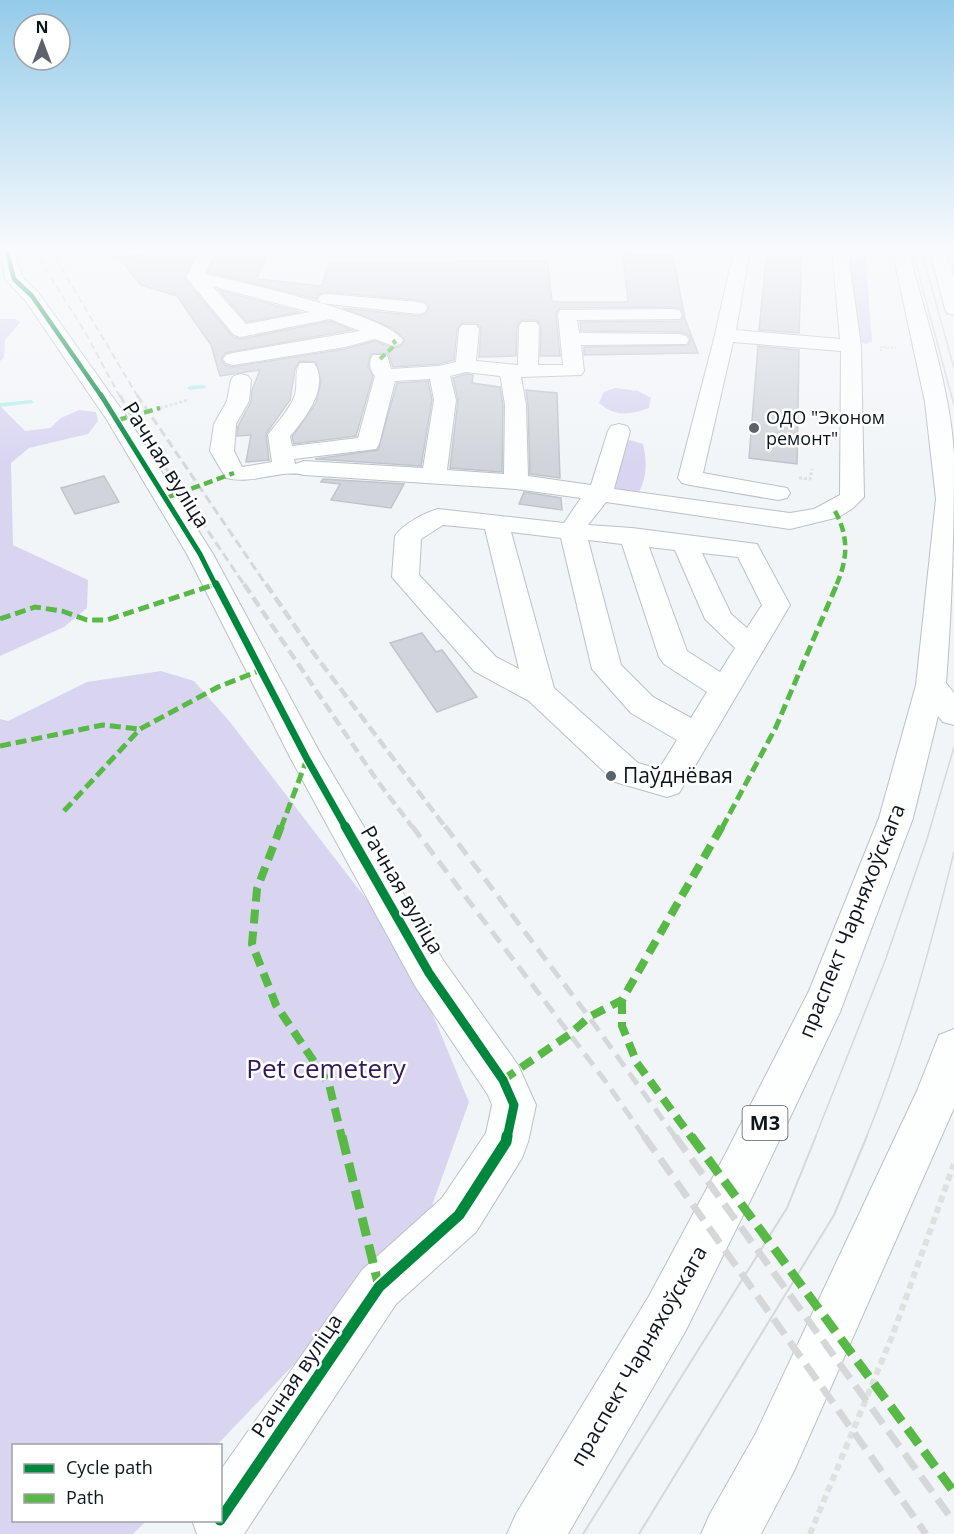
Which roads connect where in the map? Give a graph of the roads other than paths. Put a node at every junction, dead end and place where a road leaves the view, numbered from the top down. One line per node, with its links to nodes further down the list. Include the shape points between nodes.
1 (49, 321): 37 (main road, Рачная вуліца, via 118,420 200,554 307,759 429,973 503,1080 514,1105 506,1142 459,1215 380,1287)
2 (232, 321): 3 (main road, via 241,331)
3 (294, 321)
4 (350, 321): 21 (main road, via 386,336 345,341 237,369 238,401 225,424 222,451 234,473 248,474)
5 (568, 321): 12 (main road)
6 (728, 321): 11 (main road)
7 (848, 321): 14 (main road)
8 (917, 321): 34 (main road, праспект Чарняхоўскага / М3, via 936,402 948,499)
9 (529, 326): 17 (main road)
10 (469, 329): 15 (main road)
11 (725, 335): 14 (main road); 25 (main road, via 690,478)
12 (570, 339): 13 (main road); 17 (main road, via 574,371)
13 (679, 340)
14 (851, 346): 26 (main road, via 852,497 835,511 790,521)
15 (466, 366): 17 (main road); 18 (main road)
16 (307, 367): 21 (main road, via 310,383 296,416 279,435)
17 (518, 371): 24 (main road, via 513,380)
18 (439, 372): 20 (main road, via 383,367); 23 (main road, via 445,400)
19 (619, 432): 26 (main road)
20 (368, 444): 21 (main road); 22 (main road)
21 (283, 461): 22 (main road)
22 (367, 470): 23 (main road)
23 (434, 476): 24 (main road)
24 (516, 482): 26 (main road)
25 (784, 485)
26 (600, 494): 28 (main road)
27 (496, 523): 28 (main road); 33 (main road); 33 (main road, via 438,517 408,536 405,577 485,664)
28 (572, 530): 29 (main road); 35 (main road, via 607,669 642,705)
29 (632, 536): 30 (main road); 32 (main road, via 674,657)
30 (684, 542): 31 (main road, via 718,619); 31 (main road, via 748,549 776,605)
31 (750, 646): 32 (main road)
32 (724, 689): 35 (main road)
33 (540, 693): 35 (main road, via 627,773 667,784)
34 (946, 694): 38 (main road, праспект Чарняхоўскага / М3, via 826,999 667,1314)
35 (696, 736)
36 (954, 1049): 39 (main road, via 935,1101 775,1452)
37 (222, 1517)
38 (536, 1534)
39 (730, 1534)

